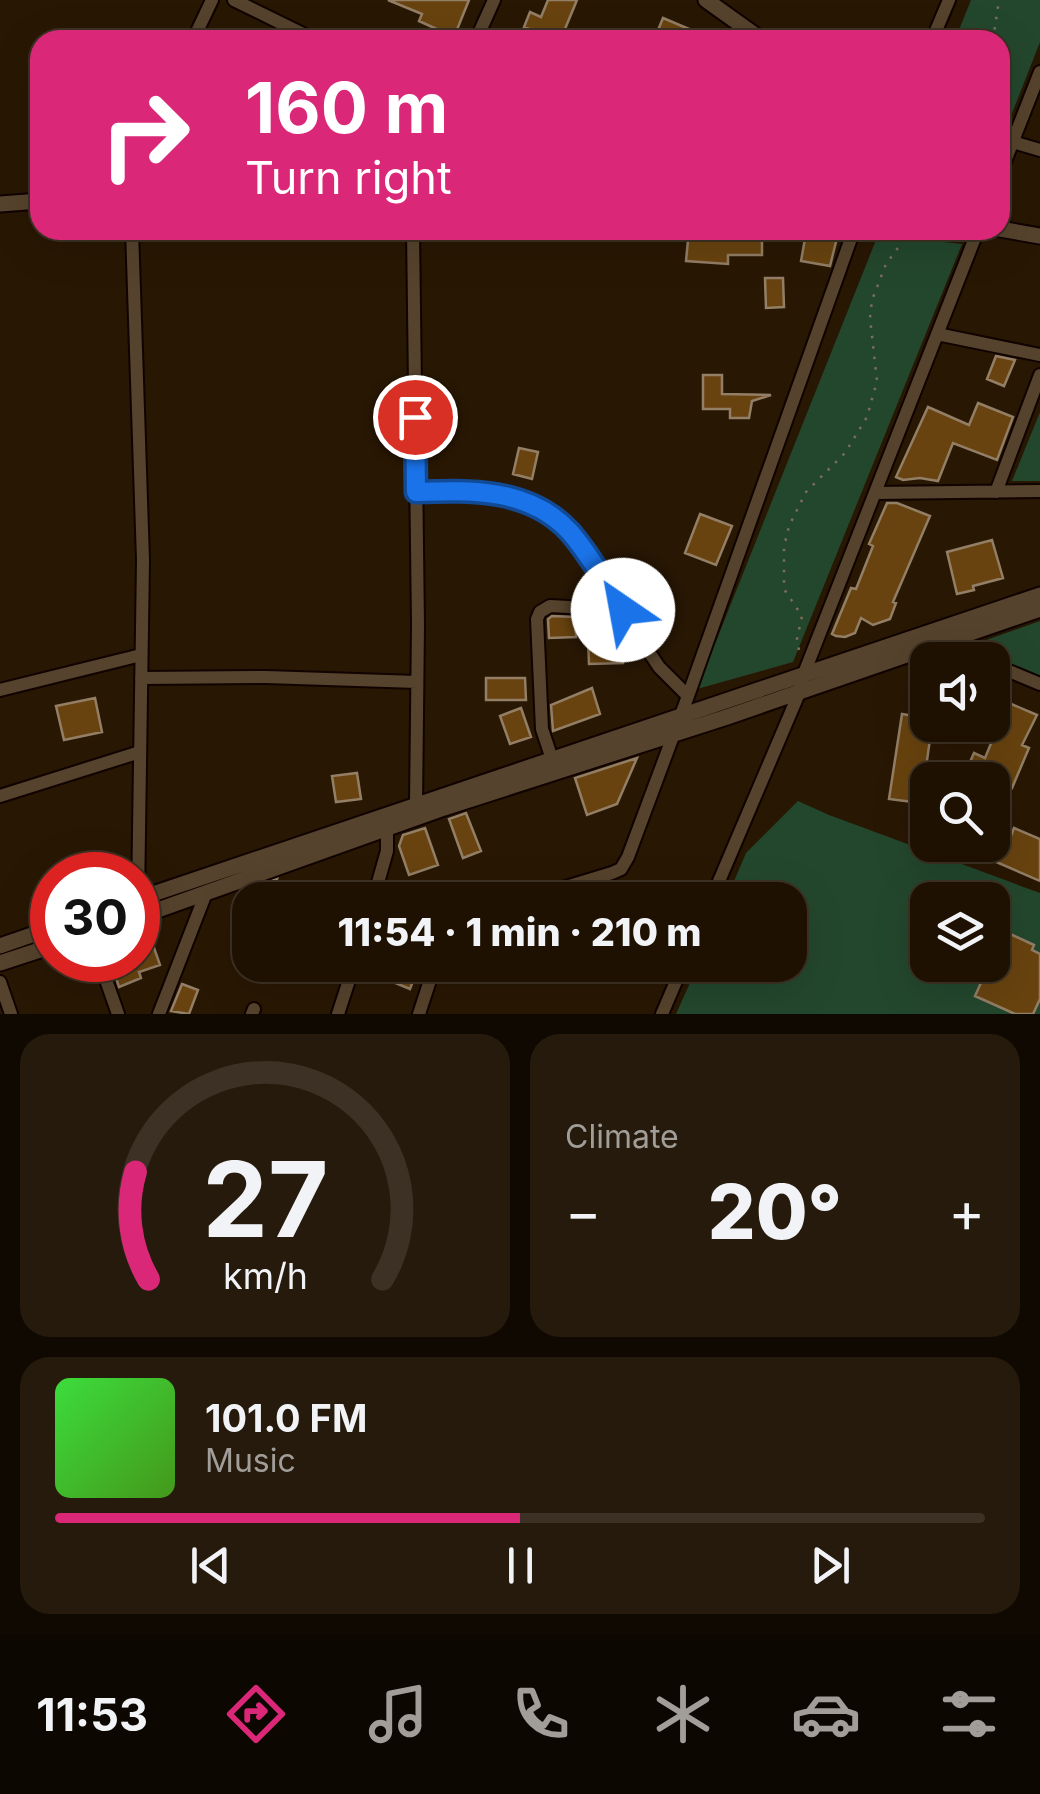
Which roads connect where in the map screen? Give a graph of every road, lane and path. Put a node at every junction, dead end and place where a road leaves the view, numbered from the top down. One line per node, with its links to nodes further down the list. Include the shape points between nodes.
1 (212, 0): 7 (street)
2 (234, 0): 8 (street)
3 (494, 0): 9 (street)
4 (706, 0): 10 (street)
5 (949, 0): 11 (street)
6 (999, 0): 12 (path)
7 (198, 30)
8 (295, 30)
9 (480, 30)
10 (748, 30)
11 (936, 30)
12 (994, 30)
13 (1040, 72): 14 (street)
14 (1012, 142): 15 (street); 16 (street)
15 (1010, 147)
16 (1040, 150)
17 (30, 201): 18 (street)
18 (0, 204)
19 (1010, 231): 20 (street)
20 (1040, 236)
21 (132, 240): 37 (street)
22 (413, 240): 29 (street)
23 (850, 240): 44 (street)
24 (903, 240): 41 (path, via 872,300 877,381 867,418 806,492 784,547 784,589 802,616)
25 (974, 240): 26 (street)
26 (937, 334): 27 (street); 32 (street)
27 (1040, 355)
28 (1040, 376): 30 (street)
29 (416, 492): 35 (street, via 492,492 533,505 570,532); 40 (street)
30 (996, 492): 31 (street); 32 (street)
31 (1040, 492)
32 (875, 493): 41 (street)
33 (1040, 595): 41 (street)
34 (1040, 609): 36 (street)
35 (623, 610): 44 (street, via 659,667); 48 (street, via 550,606 540,612 542,728)
36 (952, 641): 41 (street)
37 (141, 654): 39 (street); 43 (street)
38 (1010, 672): 42 (street)
39 (141, 678): 40 (street); 47 (street)
40 (417, 682): 50 (street)
41 (802, 683): 45 (street); 46 (street); 55 (street)
42 (1040, 684)
43 (0, 690)
44 (688, 696): 45 (street)
45 (682, 714): 46 (street); 48 (street)
46 (674, 734): 51 (street); 54 (street, via 622,869)
47 (140, 752): 49 (street); 52 (street)
48 (552, 759): 50 (street)
49 (0, 796)
50 (416, 805): 56 (street)
51 (387, 828): 53 (street); 57 (street)
52 (139, 852)
53 (378, 882)
54 (581, 882)
55 (719, 882)
56 (160, 892)
57 (206, 893): 58 (street); 70 (street)
58 (160, 910)
59 (30, 936): 60 (street)
60 (0, 946)
61 (30, 953): 62 (street)
62 (0, 963)
63 (0, 982): 68 (street)
64 (107, 982): 69 (street)
65 (348, 982): 71 (street)
66 (429, 982): 72 (street)
67 (676, 982): 73 (street)
68 (11, 1014)
69 (118, 1014)
70 (160, 1014)
71 (338, 1014)
72 (419, 1014)
73 (662, 1014)

